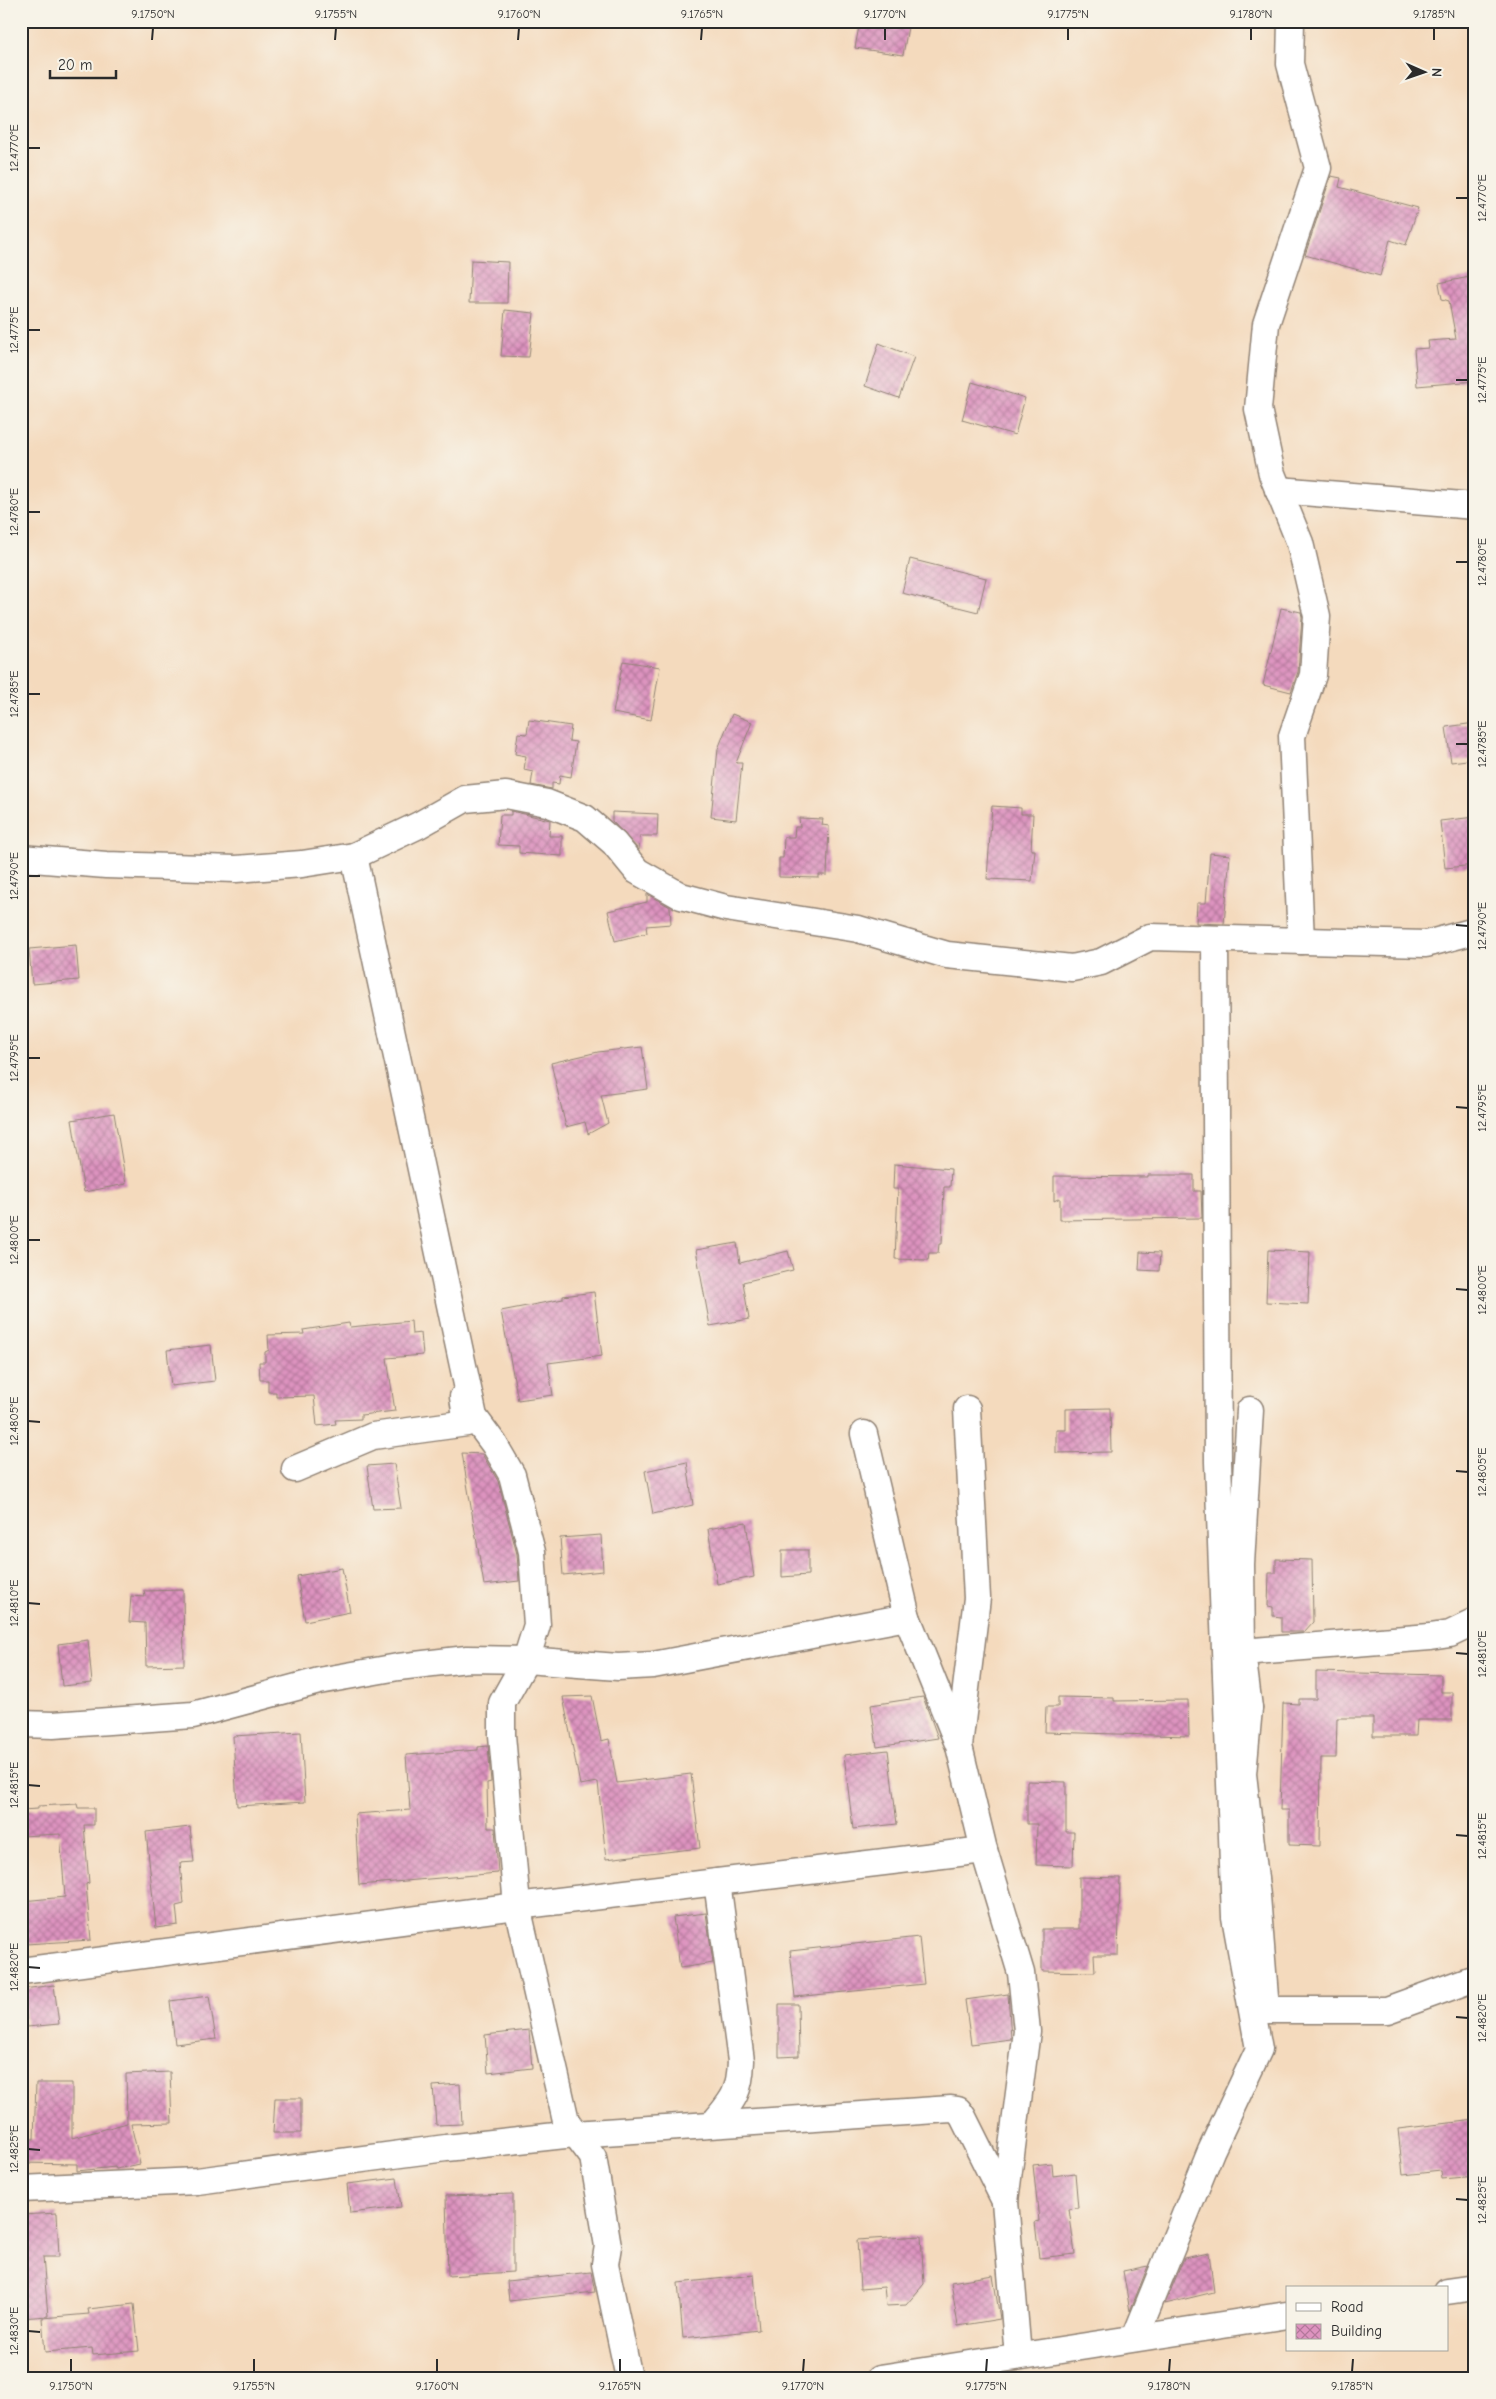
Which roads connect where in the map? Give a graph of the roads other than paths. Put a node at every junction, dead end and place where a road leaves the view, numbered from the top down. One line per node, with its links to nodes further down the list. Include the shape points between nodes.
1 (1291, 21): 2 (street, via 1290,64 1318,168 1266,324 1258,409)
2 (1278, 490): 3 (street); 8 (street, via 1300,543 1317,616 1313,675 1292,736)
3 (1475, 506)
4 (354, 856): 5 (street, via 236,870); 7 (street, via 465,799 506,795 547,803 585,818 614,843 637,871 681,896 726,908 858,929 947,955 1072,968 1101,962 1150,937); 9 (street)
5 (21, 858)
6 (1475, 931): 8 (street, via 1426,944)
7 (1215, 938): 8 (street); 17 (street, via 1218,1462)
8 (1301, 941)
9 (453, 1322): 13 (street, via 467,1423 373,1436); 16 (street, via 474,1417 512,1475 532,1552 537,1625)
10 (967, 1409): 19 (street, via 977,1598)
11 (1250, 1410): 17 (street)
12 (864, 1434): 14 (street)
13 (295, 1469)
14 (908, 1617): 16 (street, via 653,1665 618,1667); 19 (street)
15 (1475, 1622): 17 (street, via 1450,1634)
16 (526, 1660): 18 (street, via 467,1659 398,1667 319,1681 193,1716); 22 (street, via 502,1703)
17 (1234, 1661): 24 (street, via 1240,1670 1249,1708 1243,1774 1266,2010 1387,2010); 32 (street, via 1235,1917 1259,2048 1211,2151)
18 (21, 1724)
19 (959, 1746): 20 (street)
20 (984, 1850): 21 (street); 28 (street, via 1021,1973 1027,2031)
21 (717, 1882): 22 (street); 25 (street, via 741,2061 740,2084 732,2102)
22 (517, 1906): 23 (street); 26 (street, via 566,2121)
23 (21, 1971)
24 (1475, 1978)
25 (712, 2124): 26 (street); 28 (street, via 958,2110)
26 (574, 2134): 27 (street, via 197,2181); 34 (street, via 593,2157 608,2246 605,2264)
27 (21, 2190)
28 (1005, 2201): 33 (street)
29 (1475, 2287): 30 (street)
30 (1448, 2291)
31 (1286, 2315): 32 (street)
32 (1135, 2338): 33 (street)
33 (1018, 2356): 35 (street)
34 (629, 2378)
35 (880, 2378)

